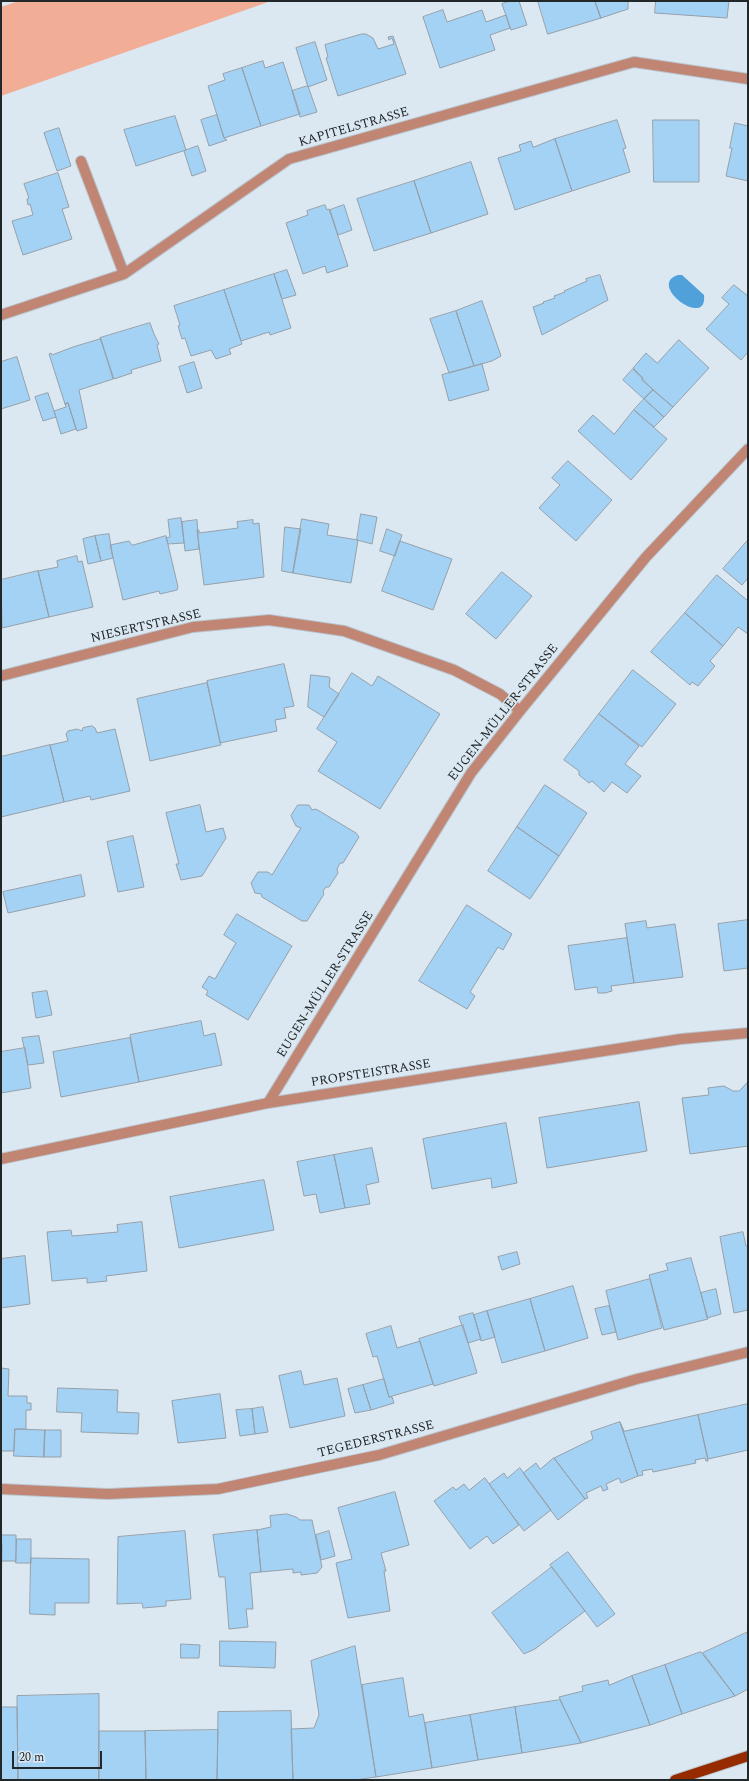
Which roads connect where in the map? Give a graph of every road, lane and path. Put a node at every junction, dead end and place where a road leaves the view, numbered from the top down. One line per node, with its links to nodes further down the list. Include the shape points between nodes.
1 (748, 79): 3 (street, KAPITELSTRASSE, via 634,62 289,159)
2 (82, 161): 3 (street)
3 (124, 274): 4 (street, KAPITELSTRASSE)
4 (1, 315)
5 (748, 449): 7 (street, EUGEN-MÜLLER-STRASSE, via 646,557)
6 (1, 676): 7 (street, NIESERTSTRASSE, via 193,627 270,620 344,631 447,668 500,694)
7 (520, 711): 9 (street, EUGEN-MÜLLER-STRASSE, via 471,773)
8 (748, 1033): 9 (street, PROPSTEISTRASSE, via 681,1039)
9 (268, 1103): 10 (street, PROPSTEISTRASSE)
10 (1, 1159)
11 (748, 1352): 12 (street, TEGEDERSTRASSE, via 637,1378 379,1455 218,1489 108,1494)
12 (1, 1489)
13 (748, 1756): 14 (main road)
14 (675, 1780)

